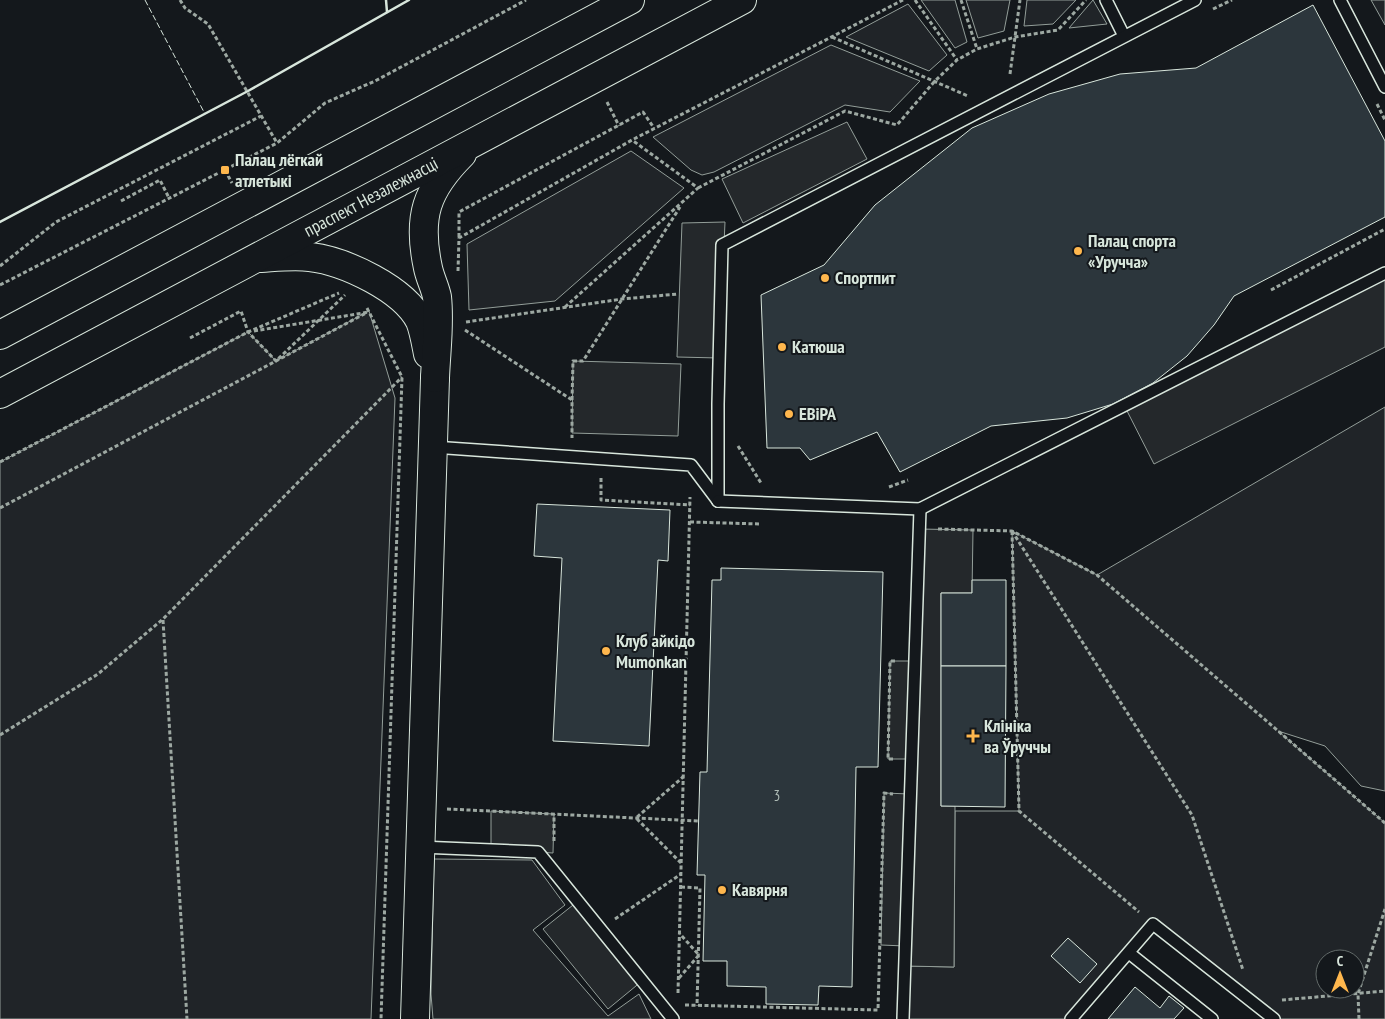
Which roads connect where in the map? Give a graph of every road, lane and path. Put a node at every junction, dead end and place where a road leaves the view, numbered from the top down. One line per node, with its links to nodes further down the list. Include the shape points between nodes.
1 (180, 0): 22 (path, via 185,8 208,24)
2 (526, 0): 26 (path, via 375,81 325,103)
3 (630, 0): 48 (main road)
4 (742, 0): 25 (main road, праспект Незалежнасці)
5 (903, 0): 14 (path)
6 (915, 0): 17 (path)
7 (961, 0): 16 (path)
8 (1020, 0): 15 (path)
9 (1086, 0): 15 (path, via 1058,30)
10 (1106, 0): 13 (lane)
11 (1196, 0): 13 (lane)
12 (1340, 0): 19 (lane)
13 (1124, 36): 20 (lane)
14 (831, 37): 18 (path); 23 (path)
15 (1015, 37): 16 (path); 20 (path)
16 (977, 49): 17 (path)
17 (957, 60): 18 (path)
18 (934, 82): 21 (path); 27 (path, via 897,125 844,111)
19 (1385, 87)
20 (1007, 97): 21 (lane)
21 (990, 106): 62 (lane, via 722,245)
22 (261, 116): 26 (path); 34 (path, via 56,222)
23 (654, 128): 24 (path); 32 (path, via 643,112 459,212)
24 (632, 140): 27 (path); 32 (path)
25 (474, 142): 33 (main road, праспект Незалежнасці); 51 (main road, via 446,170 423,216 424,250 436,295)
26 (277, 143): 28 (path)
27 (698, 188): 30 (path)
28 (169, 198): 29 (path, via 160,180); 37 (path)
29 (121, 201)
30 (683, 202): 40 (path); 42 (path)
31 (1385, 228): 38 (path)
32 (459, 238): 36 (path)
33 (252, 259): 51 (main road, via 312,257 357,271 383,286 407,303 420,322); 52 (main road, праспект Незалежнасці)
34 (0, 266)
35 (1385, 272): 65 (lane)
36 (458, 276)
37 (0, 285)
38 (1271, 290)
39 (678, 294): 40 (path)
40 (622, 299): 42 (path); 53 (path, via 583,361 574,361)
41 (364, 303): 43 (path)
42 (565, 308): 45 (path)
43 (369, 312): 44 (path); 50 (path); 64 (path)
44 (317, 320): 47 (path); 47 (path, via 276,361); 47 (path, via 346,292)
45 (457, 324)
46 (465, 329): 53 (path)
47 (248, 332): 49 (path, via 241,311); 58 (path)
48 (0, 335)
49 (190, 338)
50 (402, 377): 69 (path); 100 (path)
51 (435, 378): 55 (main road)
52 (0, 394)
53 (572, 400): 56 (path)
54 (739, 436): 60 (path, via 738,446 760,482)
55 (432, 446): 56 (lane); 73 (main road)
56 (572, 457): 57 (lane)
57 (601, 458): 62 (lane, via 691,465); 63 (path, via 601,500)
58 (0, 462)
59 (908, 480): 61 (path)
60 (770, 483)
61 (885, 489)
62 (718, 501): 65 (lane)
63 (690, 505)
64 (0, 508)
65 (920, 509): 67 (lane)
66 (767, 524): 71 (path, via 690,522)
67 (919, 528): 68 (path); 72 (lane)
68 (1012, 531): 77 (path, via 1097,575); 84 (path, via 1019,811); 95 (path, via 1192,815)
69 (163, 619): 70 (path, via 98,674); 99 (path)
70 (0, 735)
71 (683, 776): 74 (path); 75 (path)
72 (910, 794): 97 (path, via 884,793 878,1010); 102 (lane)
73 (422, 808): 74 (path); 78 (main road)
74 (636, 818): 75 (path); 79 (path)
75 (682, 820): 76 (path); 79 (path)
76 (698, 820)
77 (1385, 823)
78 (420, 847): 98 (main road); 101 (lane, via 538,852)
79 (681, 863): 80 (path)
80 (681, 874): 81 (path); 83 (path)
81 (681, 887): 85 (path); 87 (path, via 700,888)
82 (1385, 909): 88 (path)
83 (610, 922)
84 (1153, 924): 86 (lane); 95 (lane)
85 (680, 934): 87 (path); 89 (path)
86 (1129, 952): 103 (lane); 104 (lane)
87 (699, 955): 89 (path); 97 (path)
88 (1365, 972)
89 (678, 978): 92 (path)
90 (1385, 991): 91 (path)
91 (1365, 993)
92 (678, 996)
93 (1315, 998): 95 (path)
94 (1358, 999): 106 (path)
95 (1253, 1003): 105 (lane)
96 (678, 1005): 97 (path)
97 (697, 1006)
98 (416, 1018)
99 (188, 1019)
100 (381, 1019)
101 (673, 1019)
102 (903, 1019)
103 (1071, 1019)
104 (1212, 1019)
105 (1274, 1019)
106 (1359, 1019)

